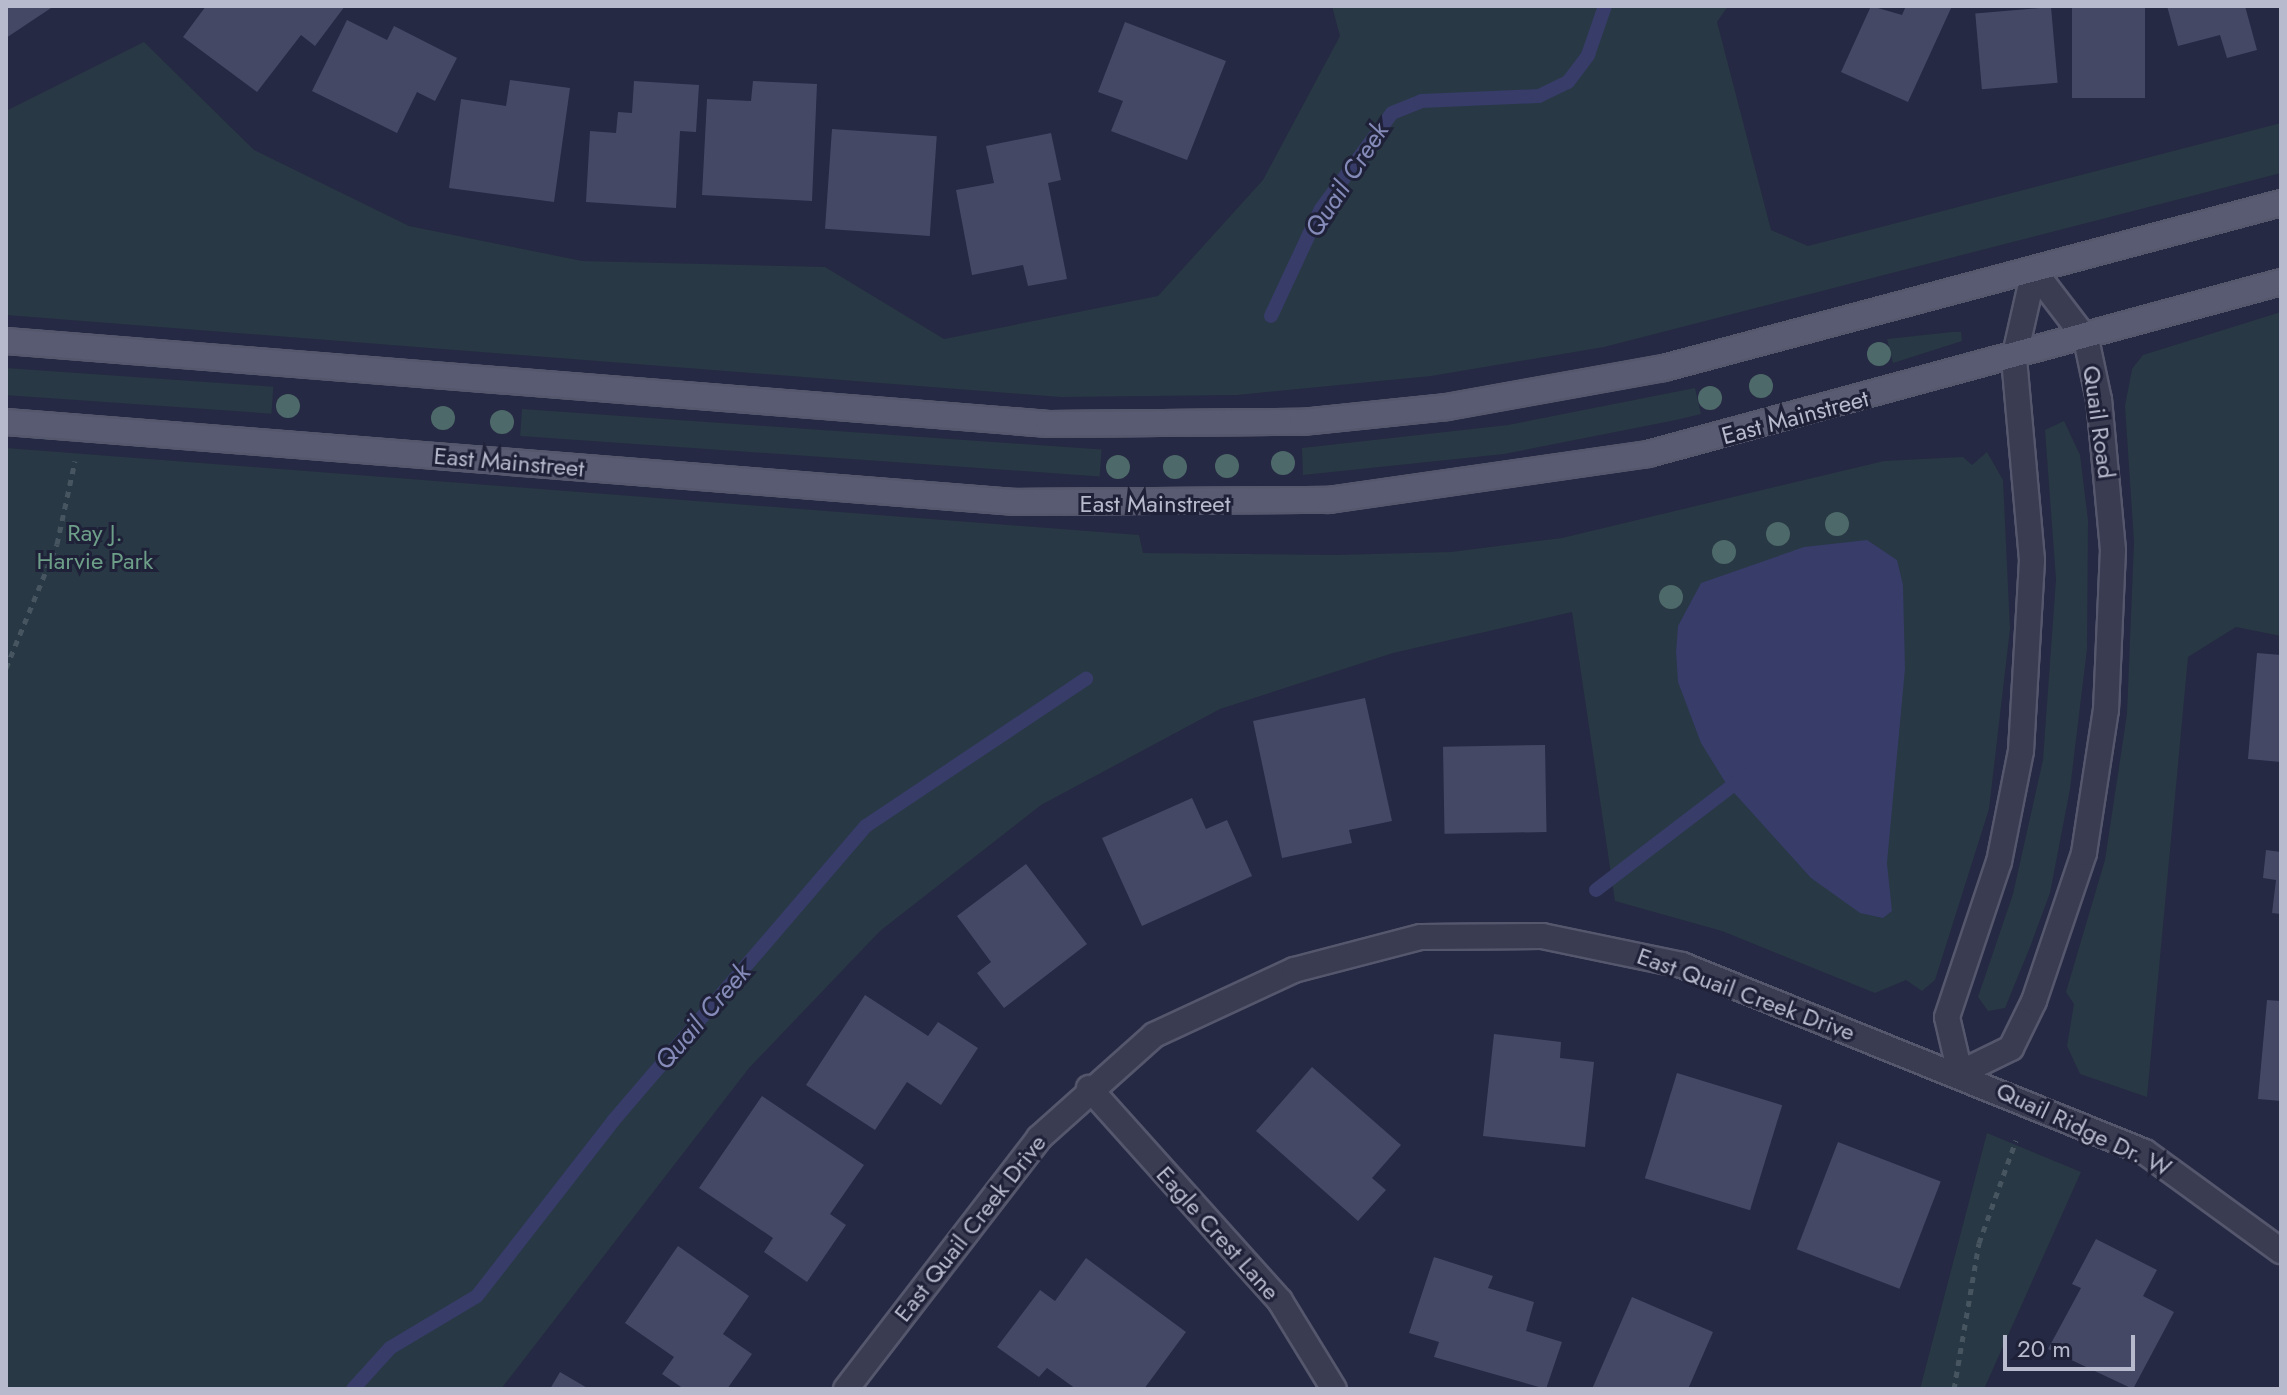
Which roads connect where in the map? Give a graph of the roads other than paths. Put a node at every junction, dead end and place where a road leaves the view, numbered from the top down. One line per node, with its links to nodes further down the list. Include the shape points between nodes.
1 (2281, 203): 2 (main road)
2 (2034, 271): 4 (street, Quail Road); 5 (main road, via 1579,385 1417,411 1242,425 1037,423); 6 (street)
3 (2281, 282): 4 (main road, East Mainstreet)
4 (2086, 339): 6 (main road, East Mainstreet); 8 (street, Quail Road, via 2099,400 2113,550 2109,680 2092,819 2055,947 2011,1048)
5 (6, 341)
6 (2014, 359): 7 (main road, East Mainstreet, via 1601,463 1426,491 1214,505 1016,502); 8 (street, via 2032,560 2025,711 2005,839 1947,1017)
7 (6, 422)
8 (1960, 1073): 9 (street, East Quail Creek Drive, via 1643,954 1542,936 1464,935 1387,943 1256,984 1154,1035); 10 (street, Quail Ridge Dr. W, via 2145,1152)
9 (1089, 1088): 11 (street, East Quail Creek Drive, via 1004,1179); 12 (street, Eagle Crest Lane, via 1280,1301)
10 (2281, 1251)
11 (846, 1389)
12 (1334, 1389)

